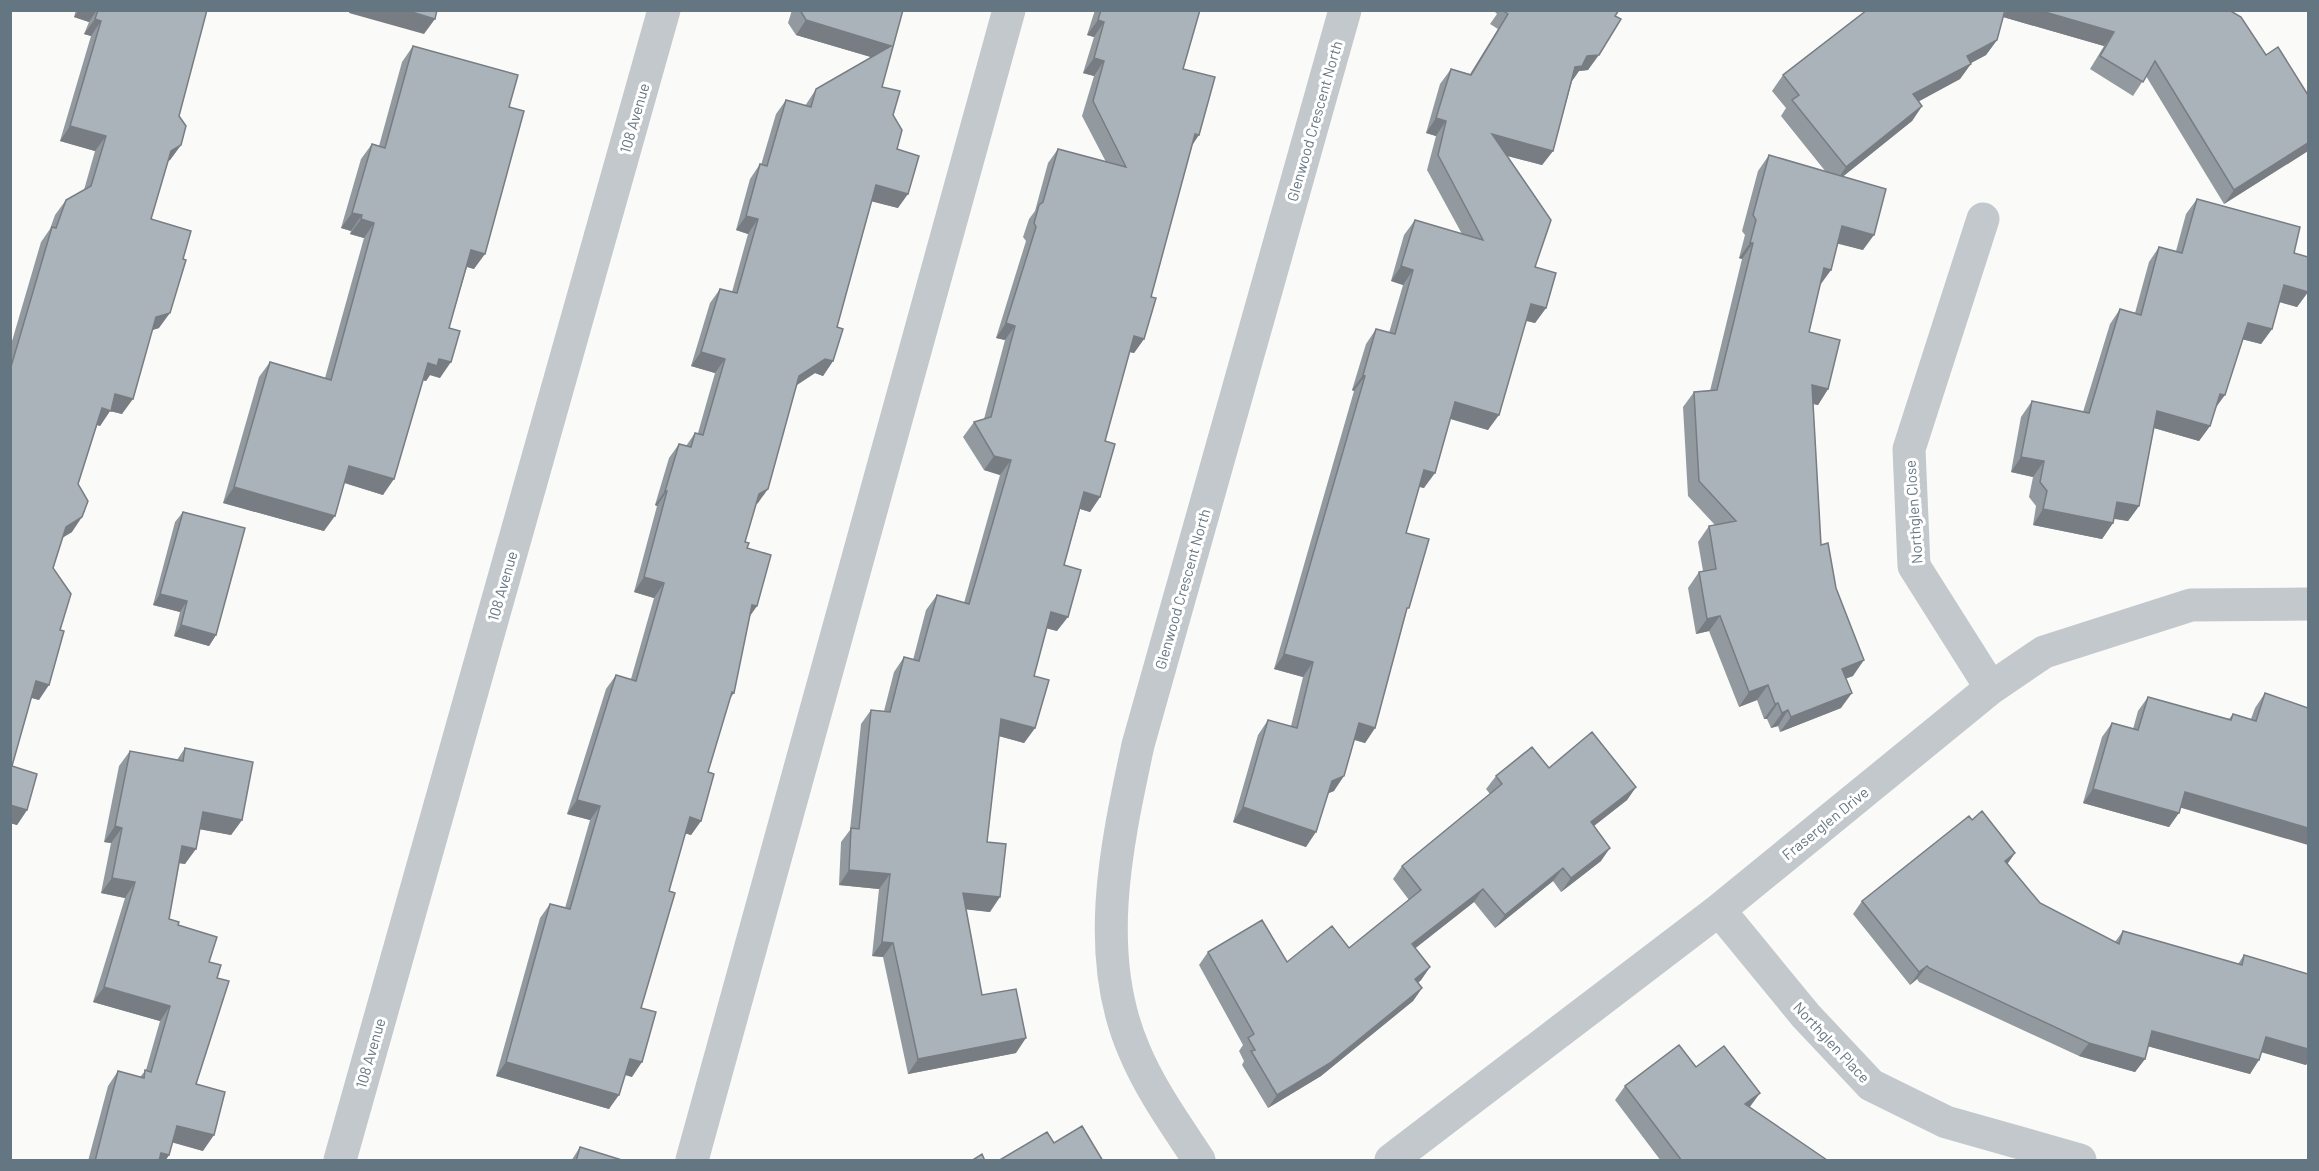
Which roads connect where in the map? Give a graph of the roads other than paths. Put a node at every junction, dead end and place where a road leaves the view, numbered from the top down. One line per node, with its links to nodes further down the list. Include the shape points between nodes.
1 (664, 10): 8 (street, 108 Avenue)
2 (1009, 10): 9 (street)
3 (1345, 10): 10 (street, Glenwood Crescent North, via 1138,745 1115,866 1115,990 1134,1050)
4 (1983, 219): 6 (street, Northglen Close, via 1909,449 1914,566)
5 (2308, 604): 6 (street, Fraserglen Drive, via 2191,605 2044,652)
6 (1991, 688): 7 (street, Fraserglen Drive)
7 (1719, 910): 11 (street, Fraserglen Drive); 12 (street, Northglen Place, via 1806,1016 1871,1085 1946,1122)
8 (340, 1161)
9 (692, 1161)
10 (1199, 1161)
11 (1391, 1161)
12 (2080, 1161)

